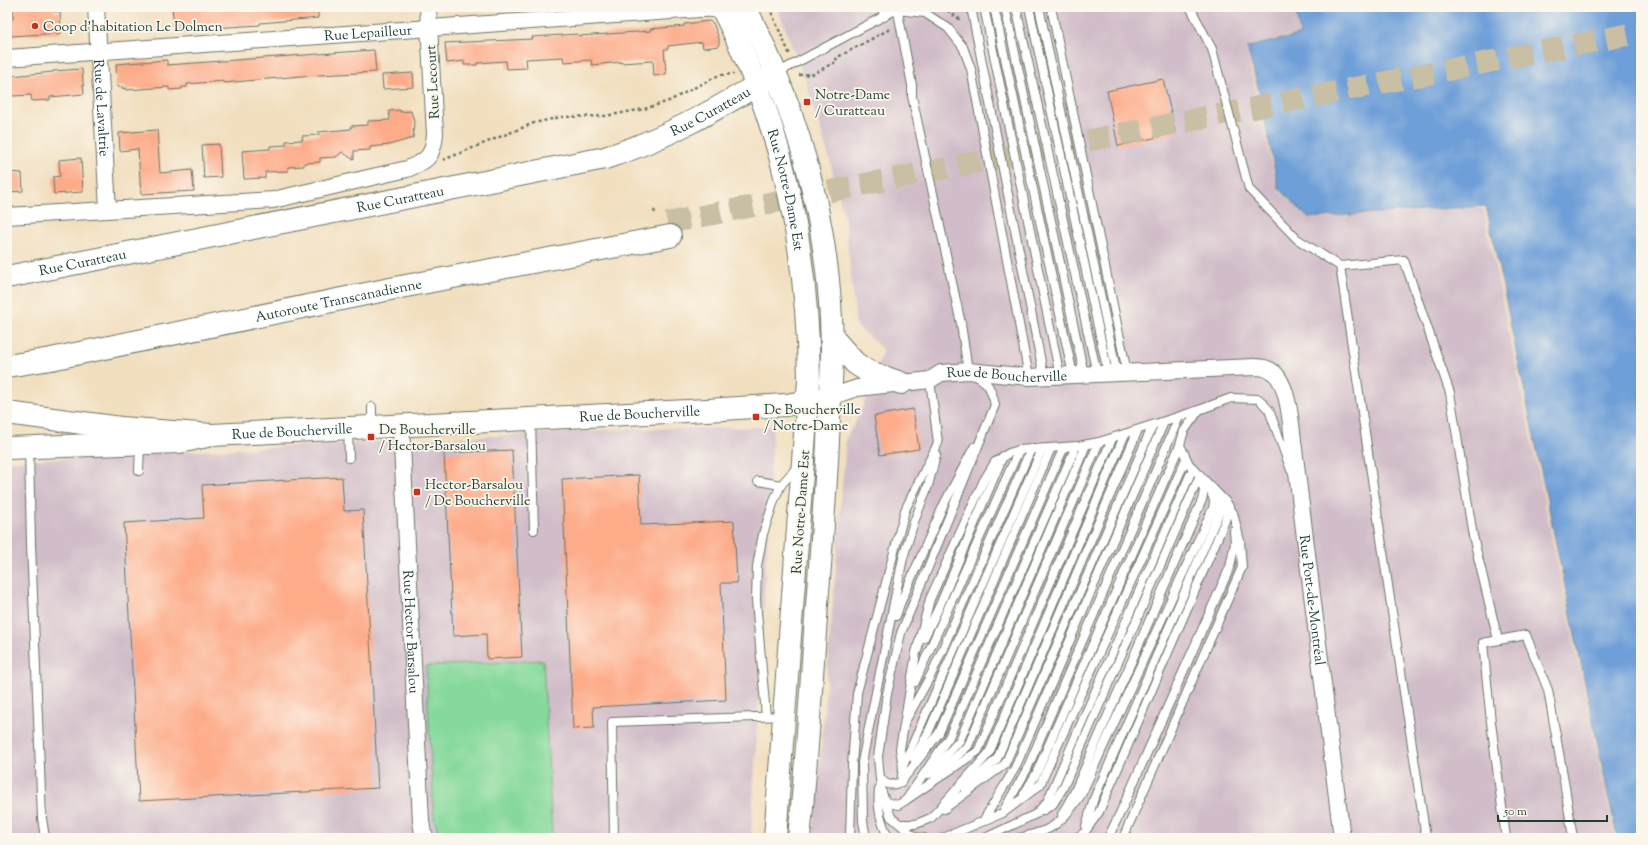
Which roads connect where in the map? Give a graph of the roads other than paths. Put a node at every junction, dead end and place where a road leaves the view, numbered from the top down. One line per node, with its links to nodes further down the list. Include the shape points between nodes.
1 (96, 7): 17 (street, Rue de Lavaltrie)
2 (428, 7): 16 (street, Rue Lecourt)
3 (882, 7): 15 (lane)
4 (971, 7): 31 (lane)
5 (984, 7): 31 (lane)
6 (994, 7): 31 (lane)
7 (1005, 7): 31 (lane)
8 (1016, 7): 31 (lane)
9 (1029, 7): 31 (lane)
10 (1039, 7): 31 (lane)
11 (1051, 7): 31 (lane)
12 (1190, 7): 24 (lane, via 1212,48 1249,189 1297,238)
13 (899, 8): 15 (lane); 30 (lane, via 912,96 961,324); 31 (lane, via 925,13 948,28 963,47)
14 (731, 10): 16 (street, Rue Lepailleur, via 723,12 717,9 700,9); 19 (main road, Rue Notre-Dame Est); 20 (main road, Rue Notre-Dame Est)
15 (884, 17): 19 (lane)
16 (430, 29): 17 (street, Rue Lepailleur); 21 (street, Rue Lecourt)
17 (98, 52): 18 (street, Rue Lepailleur); 22 (street, Rue de Lavaltrie)
18 (7, 58)
19 (787, 74): 20 (main road, Rue Curatteau); 26 (main road, Rue Notre-Dame Est, via 818,214)
20 (757, 85): 25 (main road, Rue Curatteau, via 665,135 605,158); 35 (main road, Rue Notre-Dame Est, via 784,170 798,232 808,329)
21 (434, 158): 22 (street, Rue Curatteau, via 407,169 273,200)
22 (108, 209): 23 (street, Rue Curatteau)
23 (7, 216)
24 (1340, 266): 77 (lane, via 1404,260 1450,393 1473,536); 112 (lane)
25 (7, 277)
26 (832, 337): 33 (main road, via 855,363 867,371); 34 (main road, Rue Notre-Dame Est)
27 (7, 352): 28 (main road, Autoroute Transcanadienne, via 662,220 390,289)
28 (7, 366)
29 (1269, 369): 31 (street, Rue de Boucherville, via 1254,367); 73 (street, Rue Port-de-Montréal, via 1276,375 1286,394)
30 (968, 371): 31 (street, Rue de Boucherville); 32 (street, Rue de Boucherville, via 940,373); 36 (lane, via 991,389)
31 (1082, 374)
32 (930, 380): 33 (street, Rue de Boucherville); 50 (lane)
33 (901, 383): 34 (street, Rue de Boucherville, via 857,388)
34 (830, 397): 35 (main road, Rue de Boucherville); 100 (main road, Rue Notre-Dame Est, via 824,512)
35 (808, 402): 40 (main road, Rue de Boucherville); 65 (main road, Rue Notre-Dame Est)
36 (995, 405): 78 (lane, via 944,504 900,604); 84 (lane, via 901,633 887,694 878,757)
37 (1199, 410): 39 (lane); 53 (lane, via 1184,431); 73 (lane, via 1231,398 1259,400 1269,410)
38 (7, 413): 47 (main road, via 114,427)
39 (1179, 417): 41 (lane); 89 (lane, via 1027,769)
40 (531, 418): 42 (main road, Rue de Boucherville); 76 (lane)
41 (1164, 422): 43 (lane); 92 (lane, via 1015,768)
42 (401, 425): 44 (main road, Rue de Boucherville, via 372,417); 97 (street, Rue Hector Barsalou, via 421,821)
43 (1153, 425): 45 (lane); 91 (lane, via 1005,764)
44 (348, 428): 47 (main road, Rue de Boucherville); 63 (lane)
45 (1138, 430): 46 (lane); 91 (lane, via 997,759)
46 (1125, 434): 48 (lane); 91 (lane, via 989,753)
47 (212, 435): 51 (main road, Rue de Boucherville, via 179,442)
48 (1112, 439): 49 (lane); 87 (lane, via 978,751)
49 (1099, 442): 52 (lane); 87 (lane, via 968,746)
50 (938, 443): 78 (lane, via 928,486 903,558); 101 (lane, via 905,510 857,693)
51 (140, 444): 55 (main road, Rue de Boucherville); 67 (lane)
52 (1086, 445): 54 (lane); 87 (lane, via 960,740)
53 (1180, 445): 64 (lane); 86 (lane, via 1036,774)
54 (1076, 446): 56 (lane); 87 (lane, via 949,737)
55 (29, 447): 57 (main road, Rue de Boucherville); 96 (lane, via 42,818)
56 (1064, 447): 58 (lane); 85 (lane, via 939,733)
57 (7, 448)
58 (1051, 448): 60 (lane); 85 (lane, via 929,730)
59 (1031, 449): 60 (lane); 61 (lane); 82 (lane, via 932,673)
60 (1042, 449): 83 (lane)
61 (1019, 450): 62 (lane); 80 (lane)
62 (1003, 456): 79 (lane, via 939,607); 79 (lane, via 995,462 984,480 930,599)
63 (350, 458)
64 (1186, 459): 66 (lane); 86 (lane, via 1040,785)
65 (804, 460): 71 (lane); 81 (main road, Rue Notre-Dame Est)
66 (1193, 468): 68 (lane); 90 (lane, via 1056,784 1047,802)
67 (139, 471)
68 (1200, 475): 70 (lane); 90 (lane, via 1063,788 1053,804); 93 (lane, via 1204,491 1202,500 1074,793)
69 (758, 481): 71 (lane)
70 (1207, 482): 72 (lane); 93 (lane, via 1214,501 1213,508 1081,795 1071,810)
71 (781, 485): 81 (lane, via 774,498 763,534 757,566 756,600)
72 (1216, 491): 74 (lane); 95 (lane, via 1221,502 1219,513 1093,800)
73 (1300, 495): 111 (street, Rue Port-de-Montréal)
74 (1226, 502): 75 (lane); 95 (lane, via 1227,513 1222,529 1099,812)
75 (1233, 513): 109 (lane, via 1235,542 1230,567); 110 (lane, via 1240,542 1242,566)
76 (534, 530)
77 (1498, 640): 113 (lane, via 1483,643); 114 (lane, via 1526,635 1548,690)
78 (884, 652): 102 (lane, via 862,762 863,821)
79 (916, 653): 80 (lane)
80 (909, 693): 82 (lane)
81 (775, 716): 98 (lane, via 612,722); 99 (main road, Rue Notre-Dame Est)
82 (904, 724): 83 (lane, via 900,749)
83 (903, 767): 85 (lane)
84 (880, 778): 85 (lane, via 886,785 893,786); 88 (lane); 103 (lane, via 877,804 882,826)
85 (901, 782)
86 (1021, 798): 89 (lane)
87 (906, 800): 88 (lane, via 898,805)
88 (885, 802): 94 (lane, via 891,817)
89 (1002, 812): 92 (lane)
90 (1036, 814): 106 (lane)
91 (932, 818): 94 (lane, via 916,824)
92 (983, 821): 105 (lane)
93 (1058, 822): 107 (lane, via 1045,831)
94 (900, 824): 104 (lane, via 915,837)
95 (1084, 833): 108 (lane)
96 (45, 838)
97 (426, 838)
98 (614, 838)
99 (776, 838)
100 (799, 838)
101 (850, 838)
102 (866, 838)
103 (889, 838)
104 (924, 838)
105 (943, 838)
106 (985, 838)
107 (1019, 838)
108 (1076, 838)
109 (1108, 838)
110 (1123, 838)
111 (1342, 838)
112 (1426, 838)
113 (1506, 838)
114 (1573, 838)

